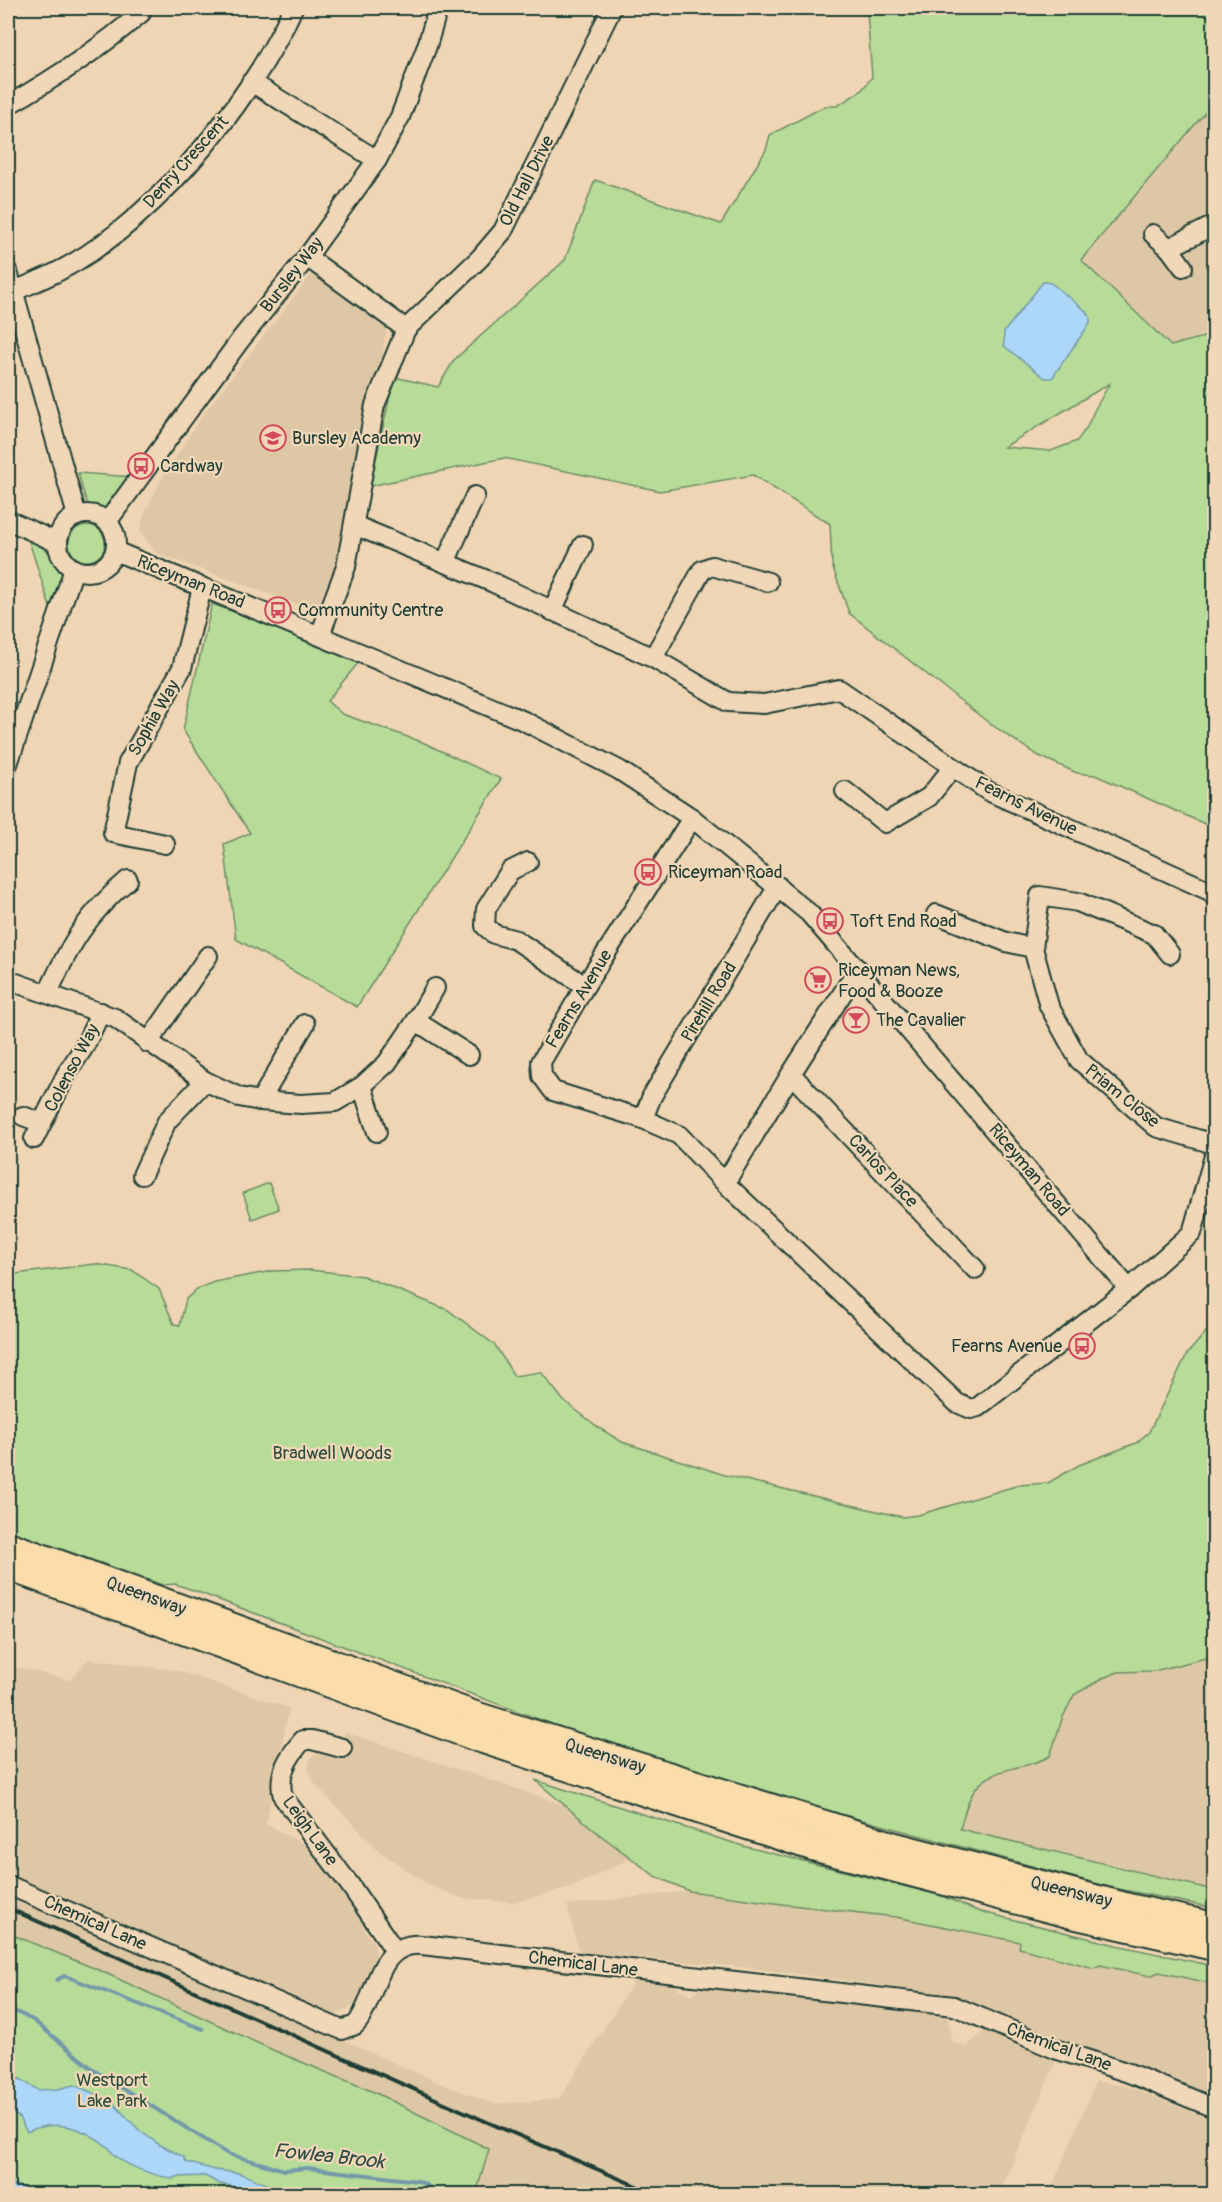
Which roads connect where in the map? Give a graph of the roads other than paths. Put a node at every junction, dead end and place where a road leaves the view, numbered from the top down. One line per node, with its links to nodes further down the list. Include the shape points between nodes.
1 (293, 8): 5 (street, Denry Crescent)
2 (438, 8): 7 (street, Bursley Way, via 400,117)
3 (612, 8): 15 (street, Old Hall Drive, via 503,231)
4 (141, 13): 6 (street, via 104,45)
5 (251, 82): 7 (street); 14 (street, Denry Crescent, via 189,162 145,209 81,259)
6 (8, 105)
7 (377, 160): 11 (street, Bursley Way)
8 (1215, 225): 10 (street)
9 (1153, 234): 10 (street)
10 (1169, 248): 12 (street)
11 (308, 257): 15 (street); 19 (street, Bursley Way, via 241,339)
12 (1183, 267)
13 (8, 272): 14 (street)
14 (10, 292): 17 (street)
15 (406, 329): 20 (street, via 375,405)
16 (475, 496): 24 (street)
17 (77, 516): 19 (street, via 87,514); 21 (street, via 64,525)
18 (8, 520): 21 (street)
19 (107, 522): 23 (street, via 116,540)
20 (354, 525): 24 (street, Fearns Avenue); 29 (street, via 346,567)
21 (58, 543): 25 (street, via 63,559)
22 (584, 545): 28 (street)
23 (115, 551): 25 (street, via 101,568); 27 (street, Riceyman Road)
24 (446, 563): 28 (street, Fearns Avenue)
25 (74, 569): 31 (street)
26 (760, 583): 30 (street, via 712,566 702,570)
27 (202, 588): 29 (street, Riceyman Road); 35 (street, Sophia Way, via 182,668 128,764 113,833)
28 (552, 611): 30 (street, Fearns Avenue)
29 (320, 635): 34 (street, Riceyman Road, via 524,721 619,770)
30 (653, 658): 32 (street, Fearns Avenue, via 728,702 765,704 839,689)
31 (8, 764)
32 (953, 767): 33 (street, via 929,797 885,823); 39 (street, Fearns Avenue, via 988,791)
33 (845, 791)
34 (692, 818): 38 (street, Riceyman Road); 46 (street, Fearns Avenue)
35 (165, 843)
36 (528, 862): 46 (street, via 510,871 486,909 485,927 516,940)
37 (128, 880): 48 (street, via 81,929)
38 (778, 886): 44 (street, Riceyman Road); 59 (street, Pirehill Road, via 652,1096)
39 (1215, 896)
40 (936, 914): 41 (street, via 1006,942)
41 (1033, 948): 42 (street, Priam Close, via 1040,896 1078,902 1154,934); 61 (street, Priam Close, via 1048,1006 1079,1060 1156,1127)
42 (1170, 954)
43 (208, 956): 52 (street)
44 (858, 969): 54 (street); 66 (street, Riceyman Road)
45 (8, 980): 48 (street)
46 (585, 986): 59 (street, Fearns Avenue, via 541,1062 542,1076 553,1091)
47 (435, 988): 50 (street)
48 (48, 993): 49 (street)
49 (101, 1012): 52 (street); 58 (street, Colenso Way, via 38,1131)
50 (416, 1021): 53 (street); 56 (street, via 387,1063)
51 (305, 1024): 57 (street)
52 (148, 1043): 55 (street)
53 (470, 1055)
54 (791, 1074): 64 (street); 65 (street, Carlos Place)
55 (205, 1081): 57 (street); 63 (street, via 167,1121)
56 (362, 1086): 57 (street, via 335,1102); 60 (street)
57 (260, 1101)
58 (23, 1116)
59 (643, 1119): 64 (street, Fearns Avenue, via 679,1135)
60 (377, 1131)
61 (1215, 1144)
62 (1215, 1156): 66 (street, Fearns Avenue, via 1192,1233)
63 (142, 1175)
64 (725, 1183): 66 (street, Fearns Avenue, via 957,1403 971,1409)
65 (975, 1269)
66 (1129, 1289)
67 (8, 1545): 72 (highway, Queensway, via 478,1716 892,1845)
68 (8, 1568): 70 (highway, Queensway, via 477,1738 812,1847)
69 (342, 1748): 74 (street, Leigh Lane, via 303,1740 286,1761 280,1787 283,1797)
70 (920, 1876): 73 (highway, Queensway); 75 (highway, via 1039,1919)
71 (8, 1884): 74 (street, Chemical Lane, via 342,2030 355,2025 363,2015 383,1966)
72 (1215, 1926)
73 (1215, 1947)
74 (395, 1951): 76 (street, Chemical Lane, via 409,1944 422,1945 954,2006 1055,2049 1129,2073)
75 (1215, 1959)
76 (1215, 2108)

